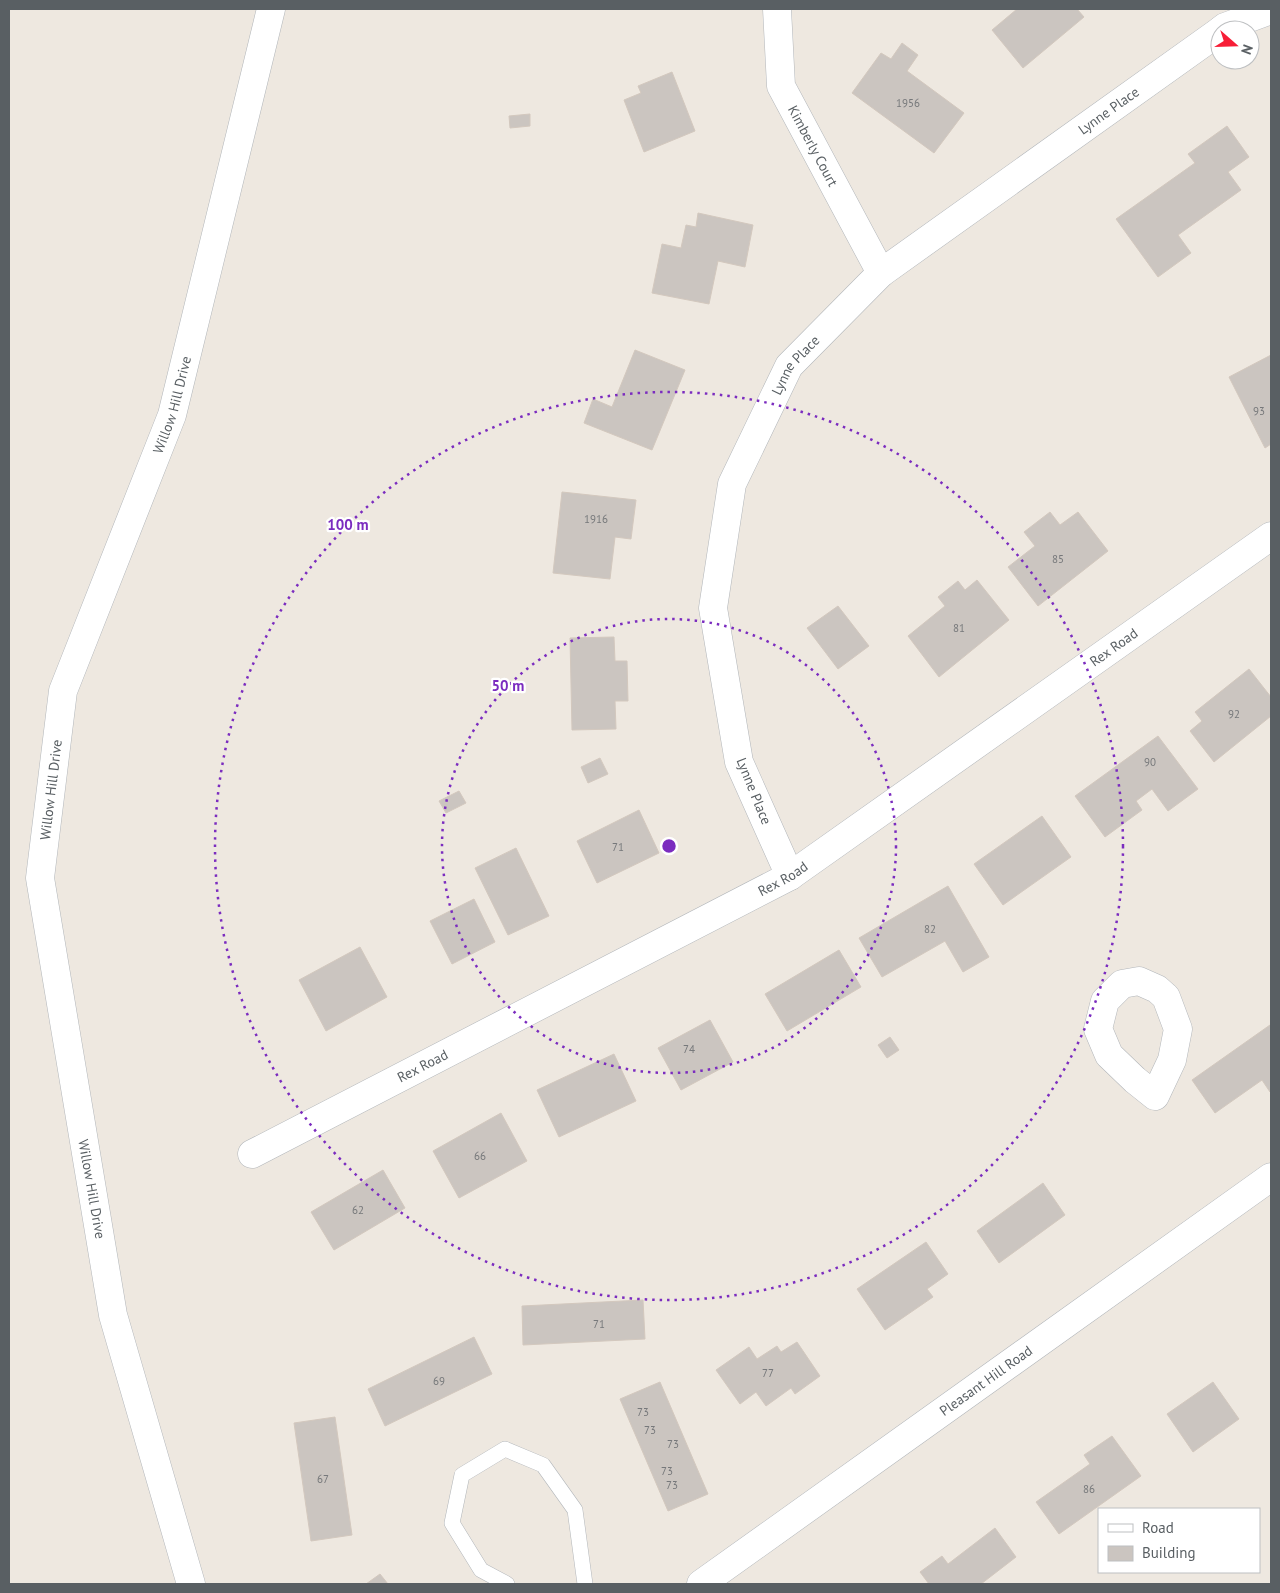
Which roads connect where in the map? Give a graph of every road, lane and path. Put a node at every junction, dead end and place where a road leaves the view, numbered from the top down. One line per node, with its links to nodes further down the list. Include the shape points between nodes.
1 (270, 9): 11 (street, Willow Hill Drive, via 172,415 63,691 40,878 113,1315)
2 (777, 9): 6 (street, Kimberly Court, via 781,86)
3 (1271, 10): 4 (street, Lynne Place)
4 (1244, 20)
5 (1210, 37): 6 (street, Lynne Place)
6 (882, 273): 8 (street, Lynne Place, via 789,366 732,484 714,608 739,762)
7 (1271, 536): 8 (street, Rex Road)
8 (790, 876): 9 (street, Rex Road)
9 (252, 1154)
10 (1271, 1177): 14 (street, Pleasant Hill Road)
11 (191, 1584)
12 (507, 1584): 13 (lane, via 481,1570 452,1524 462,1475 505,1449 543,1465 575,1510)
13 (586, 1584)
14 (701, 1584)

